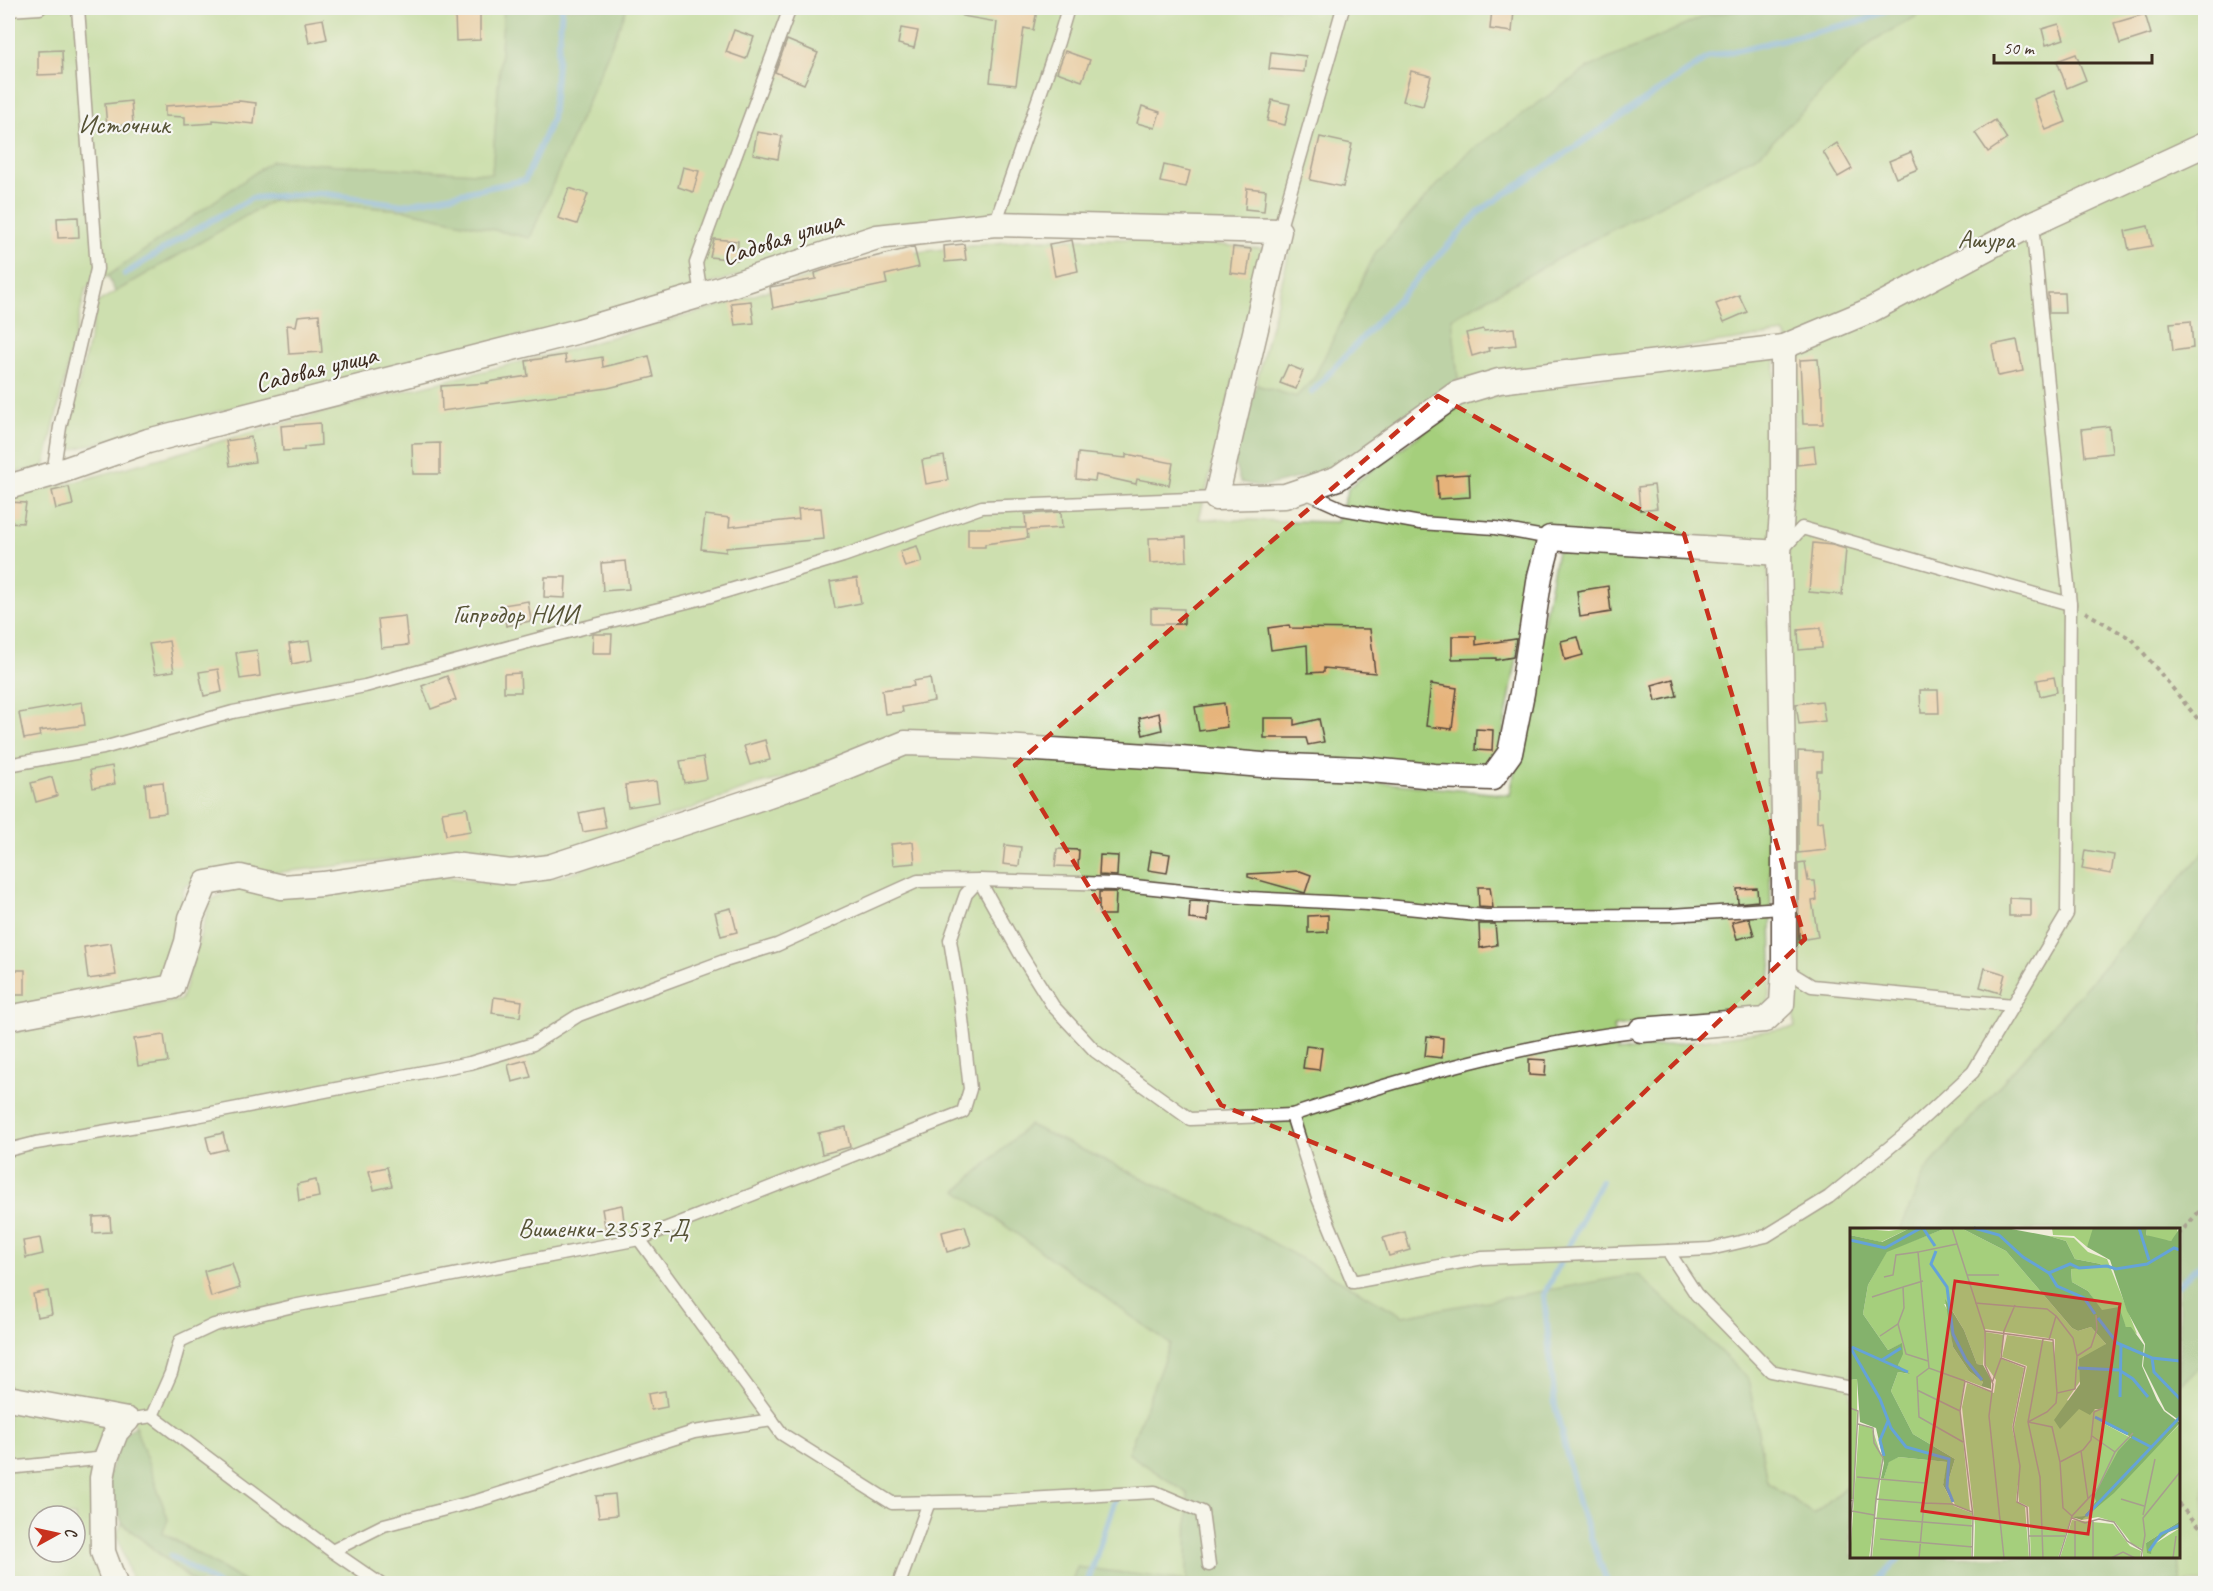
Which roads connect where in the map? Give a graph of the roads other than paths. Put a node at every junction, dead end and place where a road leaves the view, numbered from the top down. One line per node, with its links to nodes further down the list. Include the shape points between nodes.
1 (40, 8): 6 (lane)
2 (78, 8): 13 (lane, via 97,269)
3 (790, 8): 11 (lane, via 696,263)
4 (1068, 8): 8 (lane)
5 (1343, 8): 10 (lane)
6 (8, 10)
7 (2205, 144): 9 (street)
8 (995, 224): 10 (street, Садовая улица); 11 (street, Садовая улица, via 878,237)
9 (2032, 224): 12 (street, via 1871,310); 19 (lane)
10 (1279, 231): 16 (street)
11 (700, 295): 13 (street, Садовая улица, via 579,331 148,441)
12 (1783, 347): 15 (street, via 1499,381 1456,394 1338,478); 18 (street)
13 (53, 474): 14 (street, Садовая улица)
14 (8, 488)
15 (1302, 490): 16 (street, via 1285,496); 17 (lane, via 1343,509 1420,523 1495,528)
16 (1216, 498): 20 (lane, via 982,507 843,556 707,597 365,686 233,712 103,748)
17 (1550, 538): 18 (street); 25 (street, via 1510,753 1492,778 905,743 821,777 549,867 511,872 453,865 282,887 240,877 206,883 191,918 172,987)
18 (1779, 553): 19 (lane, via 1802,528); 22 (street)
19 (2070, 604): 24 (lane, via 2067,914)
20 (8, 765)
21 (979, 880): 22 (lane, via 1115,884 1486,916 1671,915); 27 (lane, via 1053,1006 1095,1051 1190,1119); 28 (lane, via 918,881 777,945 579,1015 533,1044 470,1063); 29 (lane, via 966,894 950,940 970,1089 963,1112)
22 (1783, 908): 23 (street)
23 (1784, 969): 24 (lane, via 1812,986); 26 (street, via 1782,1004 1765,1020)
24 (2013, 1005): 30 (lane, via 1973,1072 1829,1197 1766,1236 1710,1250)
25 (8, 1018)
26 (1641, 1030): 27 (lane, via 1585,1036 1485,1057 1391,1082)
27 (1292, 1115): 30 (lane, via 1318,1198 1353,1282 1483,1258)
28 (8, 1150)
29 (639, 1239): 33 (lane, via 371,1290 214,1325 180,1341); 35 (lane)
30 (1668, 1251): 31 (lane, via 1696,1294 1771,1371)
31 (1850, 1388)
32 (8, 1398): 34 (street)
33 (152, 1416): 34 (lane); 39 (lane)
34 (127, 1420): 36 (street, via 116,1432)
35 (771, 1420): 38 (lane, via 782,1434 892,1503); 39 (lane, via 694,1432 480,1500 384,1525)
36 (106, 1458): 37 (lane); 41 (street, via 102,1478 103,1552)
37 (8, 1468)
38 (928, 1502): 40 (lane, via 1155,1492 1202,1512); 43 (lane)
39 (332, 1551): 42 (lane)
40 (1209, 1565)
41 (115, 1584)
42 (380, 1584)
43 (899, 1584)

